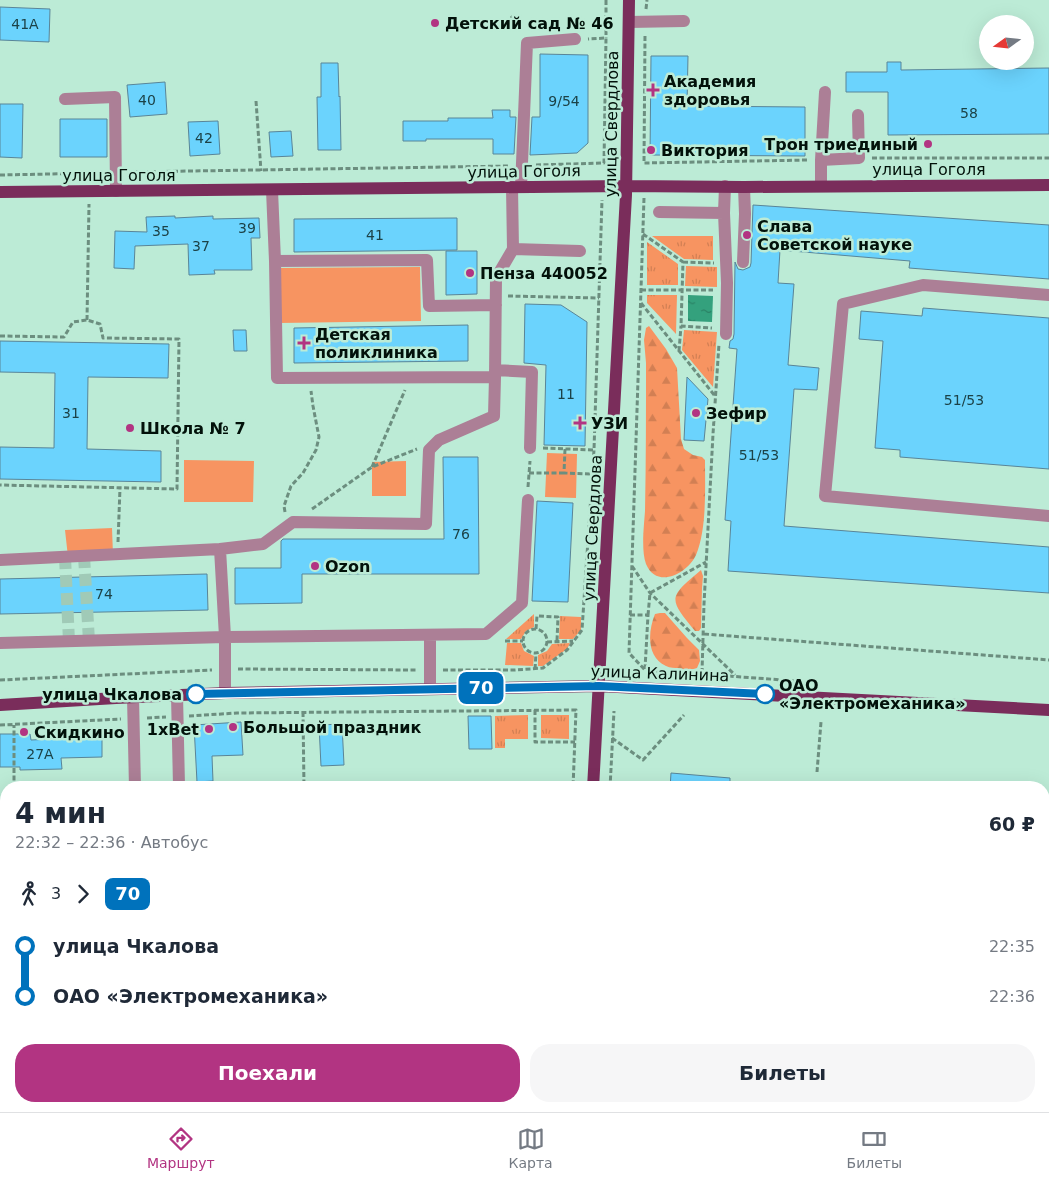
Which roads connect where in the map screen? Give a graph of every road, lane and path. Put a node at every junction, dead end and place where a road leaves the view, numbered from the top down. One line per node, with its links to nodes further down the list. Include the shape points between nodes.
1 (606, 0): 7 (path)
2 (629, 0): 5 (main road, улица Свердлова)
3 (647, 0): 6 (path)
4 (684, 21): 6 (lane)
5 (629, 22): 6 (lane); 18 (main road, улица Свердлова)
6 (645, 22): 15 (path, via 644,163)
7 (606, 38): 8 (path); 16 (path, via 604,164)
8 (575, 40): 16 (lane, via 527,43)
9 (825, 92): 15 (lane)
10 (65, 99): 25 (lane, via 115,97)
11 (256, 101): 16 (path, via 261,171)
12 (858, 116): 13 (lane)
13 (859, 158): 14 (path); 15 (lane)
14 (1049, 158)
15 (821, 160): 20 (lane)
16 (522, 166): 21 (lane)
17 (1049, 185): 20 (main road, улица Гоголя)
18 (626, 186): 19 (main road, улица Гоголя); 21 (main road, улица Гоголя); 94 (main road, улица Свердлова)
19 (725, 186): 22 (main road, улица Гоголя); 29 (lane)
20 (821, 186): 22 (main road, улица Гоголя)
21 (516, 187): 23 (main road, улица Гоголя); 31 (lane)
22 (744, 187): 35 (lane)
23 (272, 190): 25 (main road, улица Гоголя); 33 (lane)
24 (88, 191): 25 (main road, улица Гоголя); 26 (main road, улица Гоголя); 44 (path)
25 (116, 191)
26 (0, 192)
27 (644, 195): 30 (path)
28 (659, 212): 29 (lane)
29 (724, 214): 46 (lane, via 727,283)
30 (643, 234): 34 (path); 38 (path)
31 (513, 249): 32 (lane); 42 (lane, via 496,278)
32 (580, 251)
33 (275, 261): 42 (lane, via 427,260 429,306); 51 (lane, via 277,378)
34 (682, 262): 36 (path); 37 (path)
35 (742, 262)
36 (721, 264)
37 (682, 289): 38 (path); 39 (path); 45 (path)
38 (641, 290): 43 (path)
39 (720, 290)
40 (1049, 295): 64 (lane, via 924,285 843,304 825,496)
41 (600, 298): 42 (path)
42 (496, 300): 49 (lane)
43 (640, 302): 48 (path); 70 (path)
44 (87, 320): 47 (path, via 73,322 64,337); 62 (path, via 100,324 103,338 180,339 178,488)
45 (681, 326): 46 (path); 48 (path)
46 (721, 333): 52 (path)
47 (0, 336)
48 (679, 351): 52 (path)
49 (495, 373): 50 (lane); 53 (lane, via 494,416); 54 (lane, via 532,372)
50 (411, 378): 51 (lane); 57 (path)
51 (310, 379): 65 (path, via 319,437 316,450 291,486 284,506)
52 (715, 397): 69 (path)
53 (439, 440): 57 (path); 65 (lane, via 429,450 426,524)
54 (530, 448): 55 (path); 58 (path)
55 (565, 449): 56 (path); 59 (path)
56 (594, 450)
57 (372, 468): 65 (path)
58 (529, 473): 59 (path); 63 (path)
59 (564, 473): 60 (path)
60 (592, 474)
61 (0, 485): 62 (path)
62 (120, 488): 66 (path)
63 (528, 500): 76 (lane, via 522,603 486,634)
64 (1049, 516)
65 (289, 525): 67 (lane, via 262,544)
66 (118, 532)
67 (220, 549): 68 (lane); 77 (lane)
68 (0, 560)
69 (706, 562): 71 (path); 75 (path)
70 (632, 566): 71 (path); 72 (path)
71 (650, 593): 73 (path); 84 (path)
72 (630, 615): 73 (path); 89 (path, via 629,653)
73 (648, 615): 89 (path)
74 (536, 629): 79 (path, via 527,632); 80 (path, via 545,634); 81 (path, via 537,616 558,617)
75 (704, 634): 84 (path); 86 (path)
76 (430, 635): 77 (lane); 95 (lane)
77 (225, 637): 83 (lane); 87 (lane)
78 (505, 641): 79 (path)
79 (523, 641): 85 (path, via 526,649)
80 (547, 642): 81 (path); 85 (path, via 544,649)
81 (557, 642): 82 (path)
82 (574, 642)
83 (0, 643)
84 (703, 644): 90 (path); 91 (path)
85 (536, 653): 88 (path)
86 (1049, 660)
87 (231, 669): 92 (path); 96 (lane)
88 (535, 669)
89 (645, 670): 90 (path)
90 (702, 673): 91 (path)
91 (736, 676): 93 (path)
92 (0, 680)
93 (804, 681)
94 (599, 686): 95 (main road, улица Калинина); 101 (main road, улица Калинина); 116 (main road, улица Свердлова)
95 (430, 689): 96 (main road, улица Калинина)
96 (225, 693): 97 (main road, улица Калинина)
97 (177, 695): 98 (main road, улица Калинина); 113 (lane)
98 (133, 697): 99 (main road, улица Калинина); 112 (lane)
99 (0, 706)
100 (535, 710): 103 (path); 109 (path, via 535,742); 109 (path, via 576,710)
101 (1049, 710)
102 (614, 711): 108 (path)
103 (303, 712): 104 (path); 114 (path)
104 (236, 713)
105 (684, 715): 108 (path, via 643,760)
106 (821, 722): 110 (path)
107 (14, 725): 111 (path)
108 (612, 738): 117 (path)
109 (575, 742): 115 (path)
110 (817, 772)
111 (14, 781)
112 (135, 781)
113 (179, 781)
114 (304, 781)
115 (573, 781)
116 (594, 781)
117 (610, 781)

